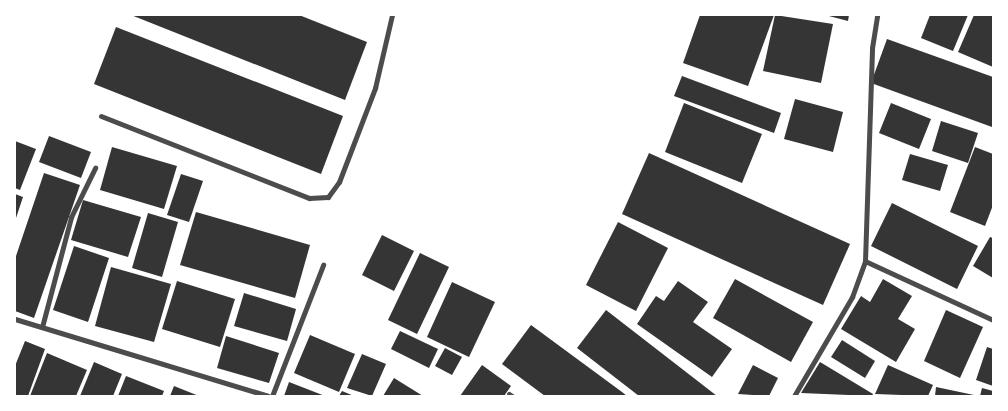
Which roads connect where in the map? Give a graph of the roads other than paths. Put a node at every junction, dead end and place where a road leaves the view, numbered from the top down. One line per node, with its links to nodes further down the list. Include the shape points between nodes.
1 (392, 15): 3 (street, via 375,88 339,182 328,198 309,198)
2 (877, 15): 5 (street, via 871,58)
3 (101, 116)
4 (95, 168): 9 (street, via 72,217)
5 (866, 261): 8 (street); 11 (street, via 852,297)
6 (324, 265): 10 (street)
7 (15, 319): 9 (street)
8 (993, 320)
9 (42, 327): 10 (street)
10 (270, 396)
11 (794, 396)

